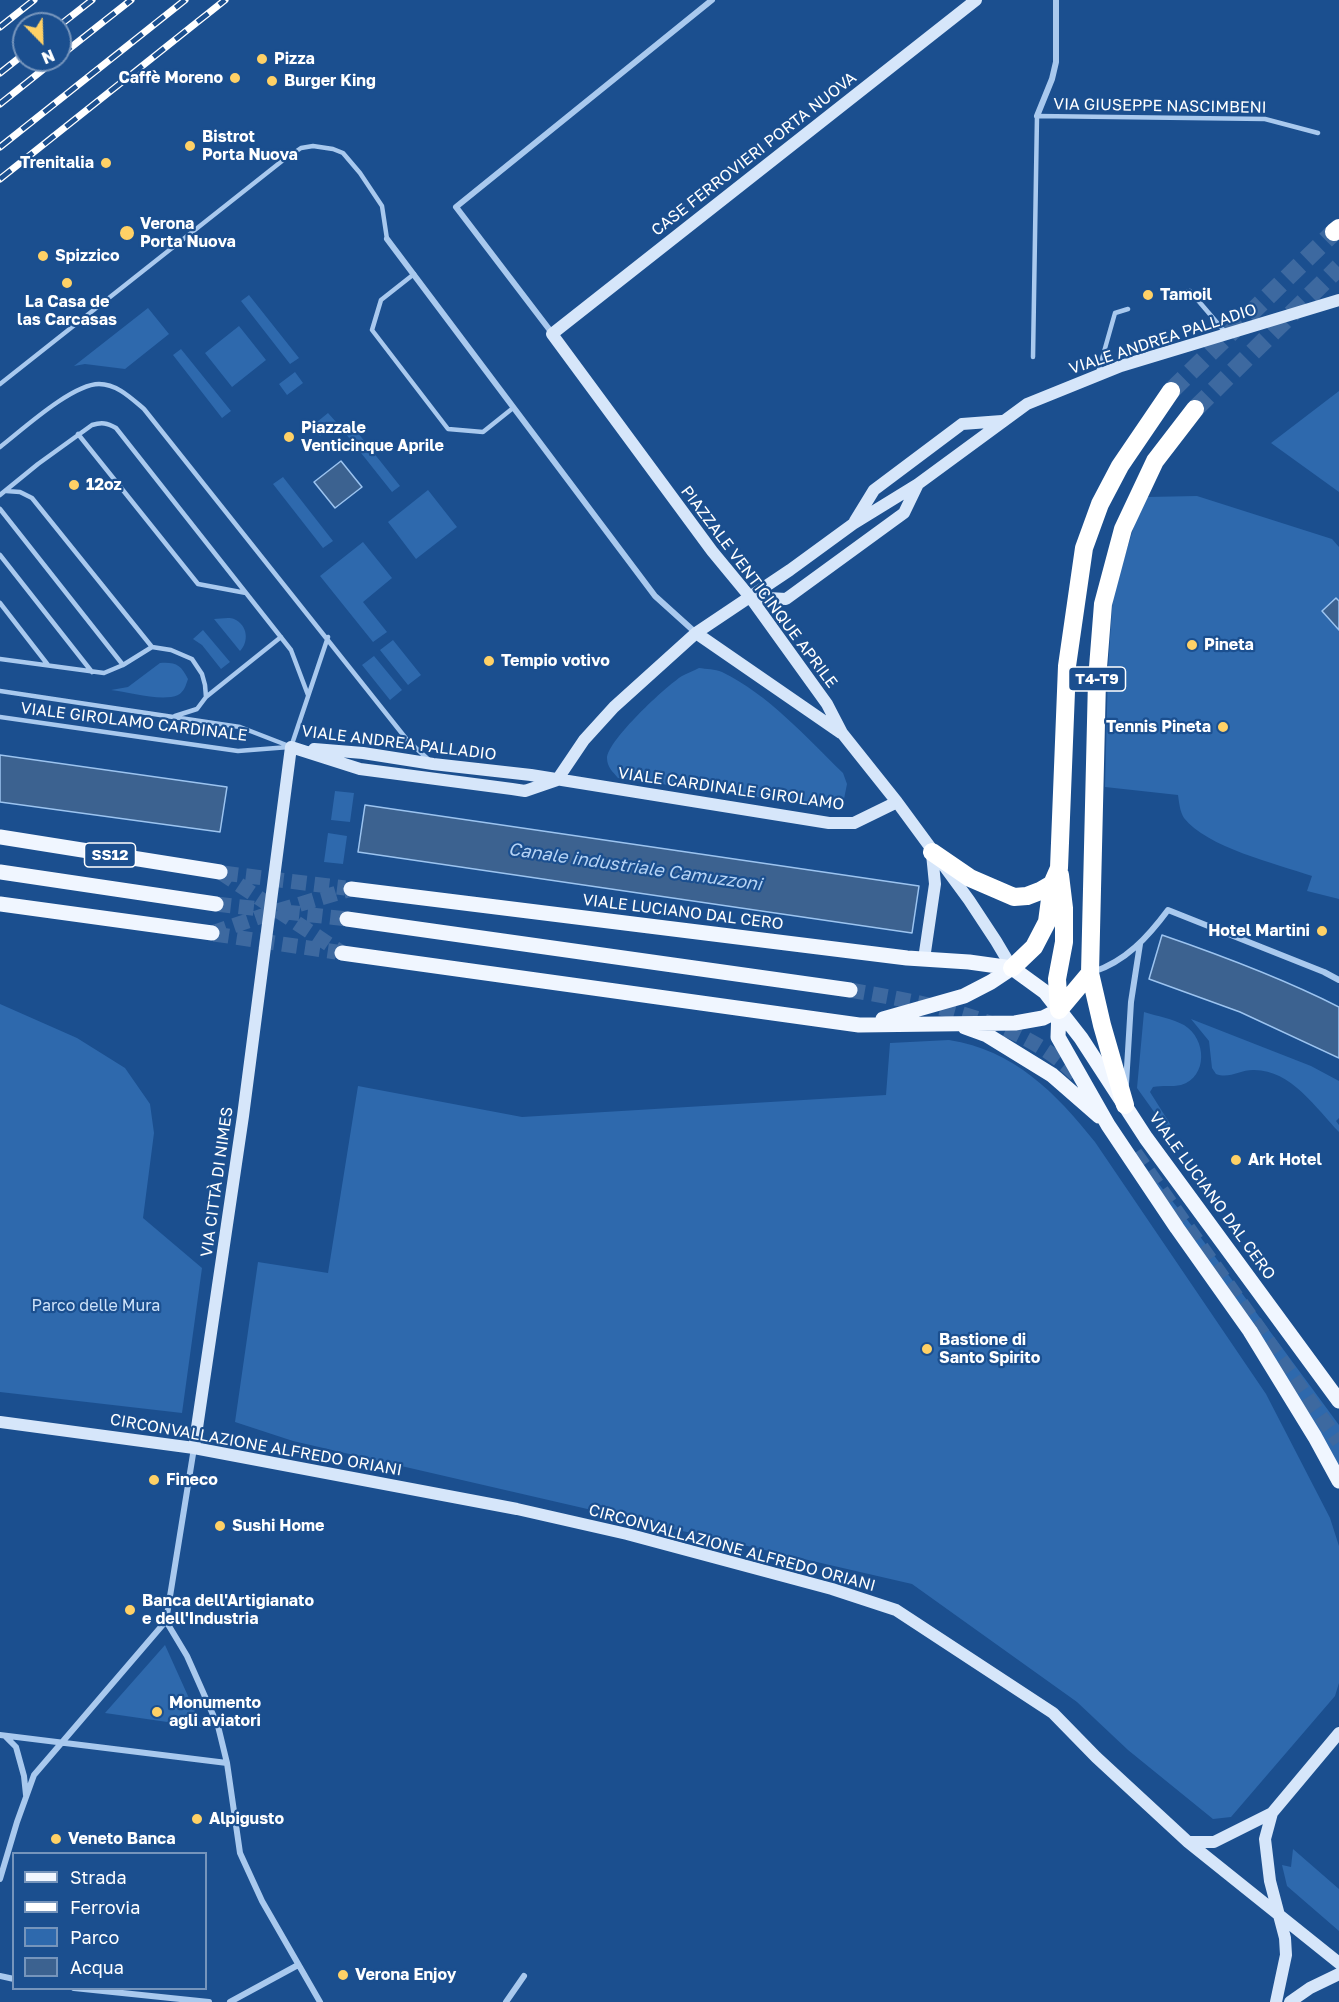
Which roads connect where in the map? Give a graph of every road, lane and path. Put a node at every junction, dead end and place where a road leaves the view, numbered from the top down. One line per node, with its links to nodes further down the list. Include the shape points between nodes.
1 (712, 0): 11 (street, PIAZZALE VENTICINQUE APRILE, via 456,207)
2 (976, 0): 11 (street, CASE FERROVIERI PORTA NUOVA)
3 (1056, 0): 4 (street, VIA GIUSEPPE NASCIMBENI, via 1056,62)
4 (1037, 116): 5 (lane, VIA GIUSEPPE NASCIMBENI, via 1265,119); 13 (lane, VIA GIUSEPPE NASCIMBENI)
5 (1318, 133)
6 (387, 239): 7 (street, PIAZZALE VENTICINQUE APRILE); 15 (lane, PIAZZALE VENTICINQUE APRILE, via 382,206 343,153 313,146 301,148)
7 (414, 274): 17 (street, PIAZZALE VENTICINQUE APRILE); 17 (lane, via 381,300 372,330 448,429 483,432)
8 (1184, 292): 12 (lane, via 1190,291)
9 (1339, 300): 12 (street, VIALE ANDREA PALLADIO)
10 (1128, 309): 14 (lane, via 1115,313)
11 (552, 334): 29 (street, PIAZZALE VENTICINQUE APRILE, via 712,552)
12 (1227, 334): 14 (street, VIALE ANDREA PALLADIO)
13 (1033, 357)
14 (1097, 375): 19 (street, VIALE ANDREA PALLADIO, via 1035,400)
15 (0, 384)
16 (1171, 391): 54 (highway, T4-T9, via 1120,466 1083,548 1067,666)
17 (513, 408): 31 (street, PIAZZALE VENTICINQUE APRILE, via 655,597)
18 (1195, 409): 64 (highway, T4-T9, via 1155,461 1124,529 1103,604 1097,680)
19 (1003, 421): 22 (street, VIALE ANDREA PALLADIO); 26 (street, VIALE ANDREA PALLADIO, via 962,424 874,490)
20 (78, 434): 23 (lane); 28 (lane, via 198,584); 28 (lane, via 99,423 116,428)
21 (0, 447): 32 (lane, via 71,393 99,384 118,389 144,408)
22 (918, 484): 26 (street, VIALE ANDREA PALLADIO); 29 (street, VIALE ANDREA PALLADIO, via 904,513 786,599)
23 (6, 491): 24 (lane); 34 (lane, via 32,498)
24 (0, 495)
25 (0, 509): 38 (lane)
26 (853, 524): 29 (street, VIALE ANDREA PALLADIO)
27 (0, 555): 39 (lane)
28 (246, 593): 33 (lane)
29 (750, 597): 31 (street, VIALE ANDREA PALLADIO); 45 (street, PIAZZALE VENTICINQUE APRILE, via 827,705)
30 (0, 603): 37 (lane)
31 (696, 633): 45 (street, PIAZZALE VENTICINQUE APRILE); 48 (street, VIALE ANDREA PALLADIO, via 614,707 584,740)
32 (328, 637): 41 (lane); 47 (lane, via 408,741)
33 (281, 638): 41 (lane, via 291,650); 42 (lane)
34 (152, 647): 38 (lane); 42 (lane, via 192,659 206,685)
35 (0, 654): 36 (lane)
36 (2, 659): 37 (lane)
37 (48, 665): 39 (lane)
38 (123, 665): 39 (lane, via 104,673)
39 (92, 672)
40 (0, 691): 44 (lane, VIALE GIROLAMO CARDINALE)
41 (308, 695): 46 (lane)
42 (206, 697): 44 (lane, via 197,709)
43 (0, 717): 46 (lane, VIALE GIROLAMO CARDINALE, via 238,751)
44 (173, 717): 46 (lane, VIALE GIROLAMO CARDINALE, via 240,727)
45 (842, 733): 49 (street, PIAZZALE VENTICINQUE APRILE)
46 (291, 747): 47 (street, VIALE ANDREA PALLADIO); 48 (street, VIALE ANDREA PALLADIO, via 360,769 525,791); 74 (street, VIA CITTÀ DI NIMES, via 243,1116)
47 (434, 764): 48 (street, VIALE ANDREA PALLADIO)
48 (557, 780): 49 (street, VIALE CARDINALE GIROLAMO, via 829,823 854,823)
49 (897, 802): 51 (street, PIAZZALE VENTICINQUE APRILE)
50 (0, 837): 53 (main road, SS12)
51 (932, 852): 54 (highway, via 970,878 1014,897 1040,891); 62 (street, via 935,884); 63 (street, PIAZZALE VENTICINQUE APRILE, via 969,900)
52 (0, 872): 56 (main road)
53 (220, 872)
54 (1055, 876): 63 (highway, T4-T9, via 1047,922 1034,947); 67 (highway, T4-T9, via 1064,908 1064,942 1057,979)
55 (351, 889): 62 (main road, VIALE LUCIANO DAL CERO)
56 (216, 903)
57 (0, 904): 59 (main road)
58 (346, 920): 66 (main road)
59 (212, 933)
60 (1140, 944): 64 (street, via 1110,966); 65 (street, via 1168,910); 70 (street, via 1131,1002)
61 (342, 953): 69 (main road)
62 (924, 959): 63 (main road, VIALE LUCIANO DAL CERO)
63 (1012, 968): 67 (main road, VIALE LUCIANO DAL CERO, via 1045,992); 69 (main road, via 964,996)
64 (1090, 973): 67 (highway); 70 (highway, T4-T9)
65 (1339, 980)
66 (850, 990)
67 (1059, 1010): 68 (main road, via 1043,1018 1015,1023); 70 (main road, VIALE LUCIANO DAL CERO); 71 (main road, via 1058,1037)
68 (957, 1023): 69 (main road); 71 (main road, via 987,1035 1052,1075)
69 (860, 1025)
70 (1125, 1105): 72 (main road, VIALE LUCIANO DAL CERO)
71 (1108, 1125): 75 (main road, via 1250,1331)
72 (1339, 1401)
73 (0, 1422): 74 (street, CIRCONVALLAZIONE ALFREDO ORIANI)
74 (194, 1448): 76 (street, VIA CITTÀ DI NIMES); 83 (street, CIRCONVALLAZIONE ALFREDO ORIANI, via 517,1509 832,1588 896,1610 1053,1713)
75 (1339, 1481)
76 (166, 1621): 79 (street); 80 (street, via 187,1656 218,1726)
77 (1339, 1734): 82 (street)
78 (2, 1735): 79 (street); 81 (street, via 16,1747)
79 (61, 1742): 80 (street); 81 (street, via 34,1775)
80 (227, 1764): 87 (street, via 240,1853)
81 (26, 1796): 84 (street)
82 (1272, 1813): 83 (street, via 1214,1842); 85 (street, via 1265,1839)
83 (1188, 1842): 85 (street, CIRCONVALLAZIONE ALFREDO ORIANI)
84 (0, 1879)
85 (1279, 1914): 86 (street, CIRCONVALLAZIONE ALFREDO ORIANI); 95 (street, via 1286,1955)
86 (1339, 1963)
87 (298, 1965): 92 (street); 93 (street)
88 (1339, 1974): 96 (street)
89 (524, 1976): 94 (street)
90 (84, 1990): 91 (street)
91 (210, 2002)
92 (230, 2002)
93 (320, 2002)
94 (506, 2002)
95 (1276, 2002)
96 (1290, 2002)

